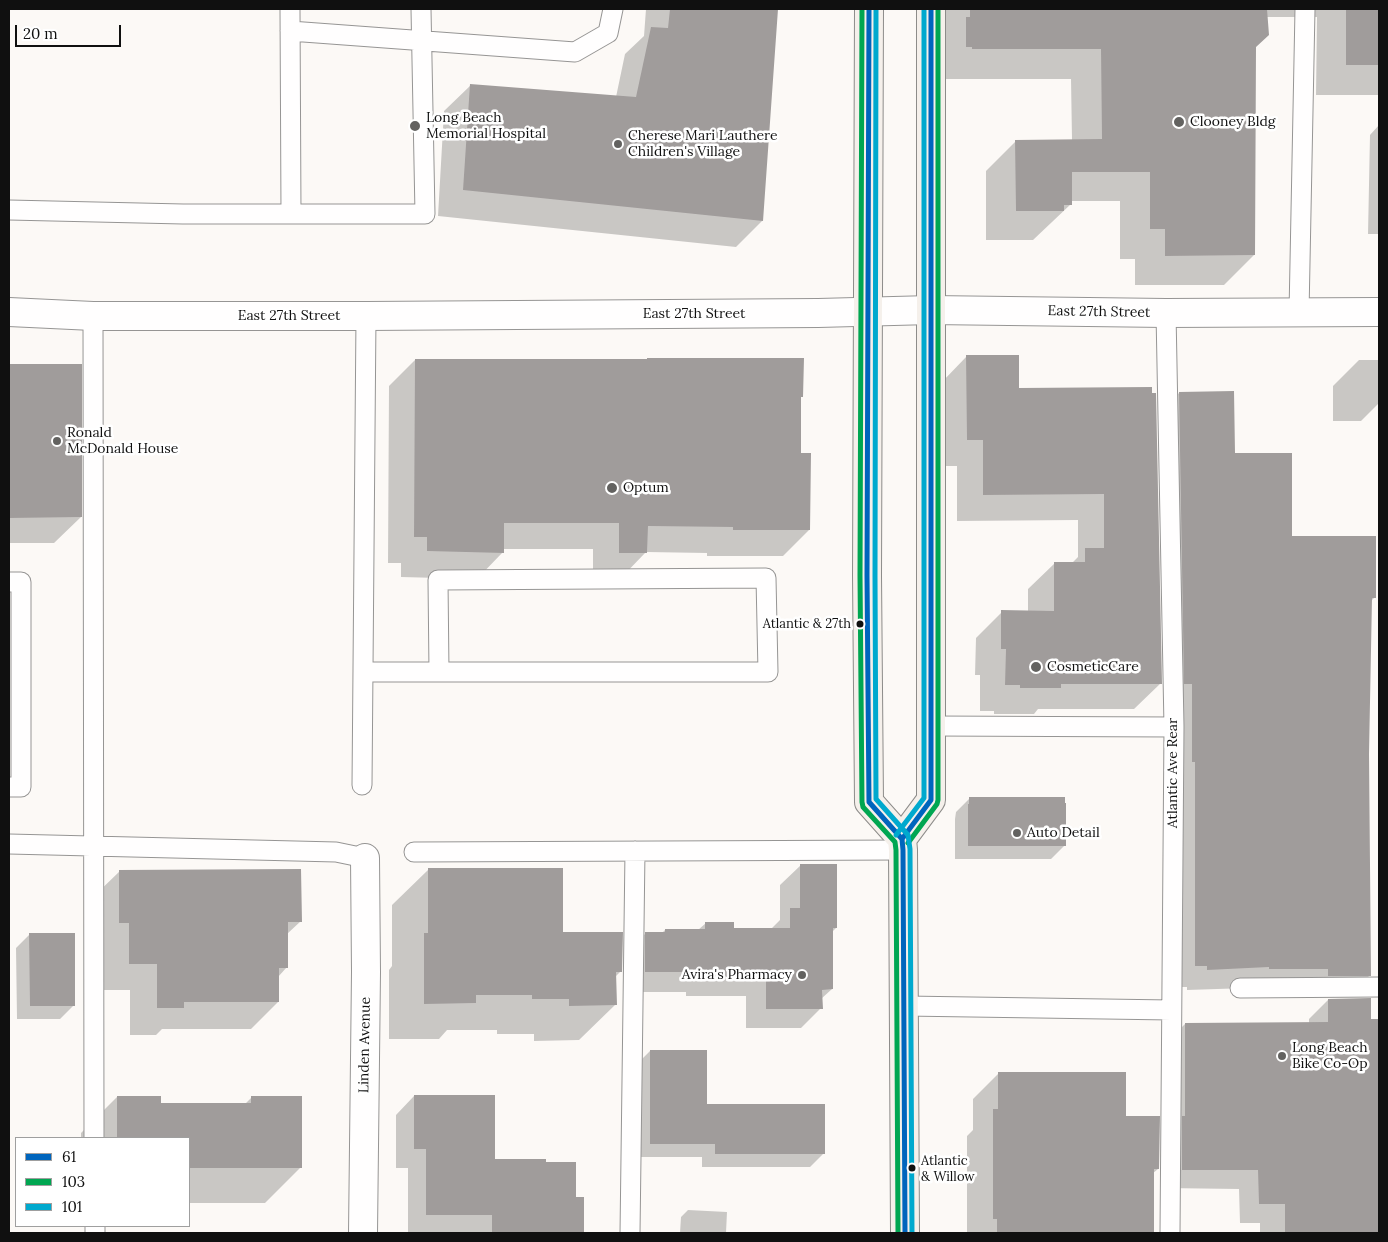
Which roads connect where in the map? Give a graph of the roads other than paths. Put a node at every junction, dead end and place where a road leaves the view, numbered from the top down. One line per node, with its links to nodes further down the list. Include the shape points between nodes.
1 (290, 9): 7 (lane)
2 (421, 9): 8 (lane)
3 (613, 9): 8 (lane, via 608,33 574,52)
4 (868, 9): 14 (main road)
5 (932, 9): 11 (main road)
6 (1305, 9): 16 (lane)
7 (290, 31): 8 (lane); 10 (lane)
8 (422, 40): 10 (lane, via 425,214)
9 (9, 210): 10 (lane)
10 (292, 214)
11 (931, 310): 14 (street, East 27th Street); 15 (street, East 27th Street); 22 (main road)
12 (9, 312): 17 (street, East 27th Street)
13 (1379, 312): 16 (street, East 27th Street)
14 (868, 313): 18 (street, East 27th Street); 27 (main road, via 869,802)
15 (1166, 313): 16 (street, East 27th Street); 23 (lane, Atlantic Ave Rear)
16 (1299, 313)
17 (93, 316): 18 (street, East 27th Street); 28 (lane)
18 (366, 316): 20 (lane)
19 (9, 582): 25 (lane, via 21,582 21,787)
20 (363, 672): 21 (lane); 24 (lane)
21 (439, 672): 21 (lane, via 768,672 766,578 438,580)
22 (931, 726): 23 (lane); 27 (main road, via 931,800)
23 (1174, 727): 35 (lane, Atlantic Ave Rear)
24 (362, 786)
25 (9, 787)
26 (9, 844): 28 (lane)
27 (903, 845): 29 (lane); 34 (main road)
28 (93, 846): 31 (lane, via 336,852); 36 (lane)
29 (635, 850): 30 (lane); 38 (lane)
30 (414, 852)
31 (365, 858): 37 (street, Linden Avenue)
32 (1240, 988): 33 (lane)
33 (1379, 988)
34 (905, 1006): 35 (lane); 39 (main road)
35 (1171, 1010): 40 (lane, Atlantic Ave Rear)
36 (94, 1137)
37 (363, 1233)
38 (630, 1233)
39 (905, 1233)
40 (1170, 1233)

